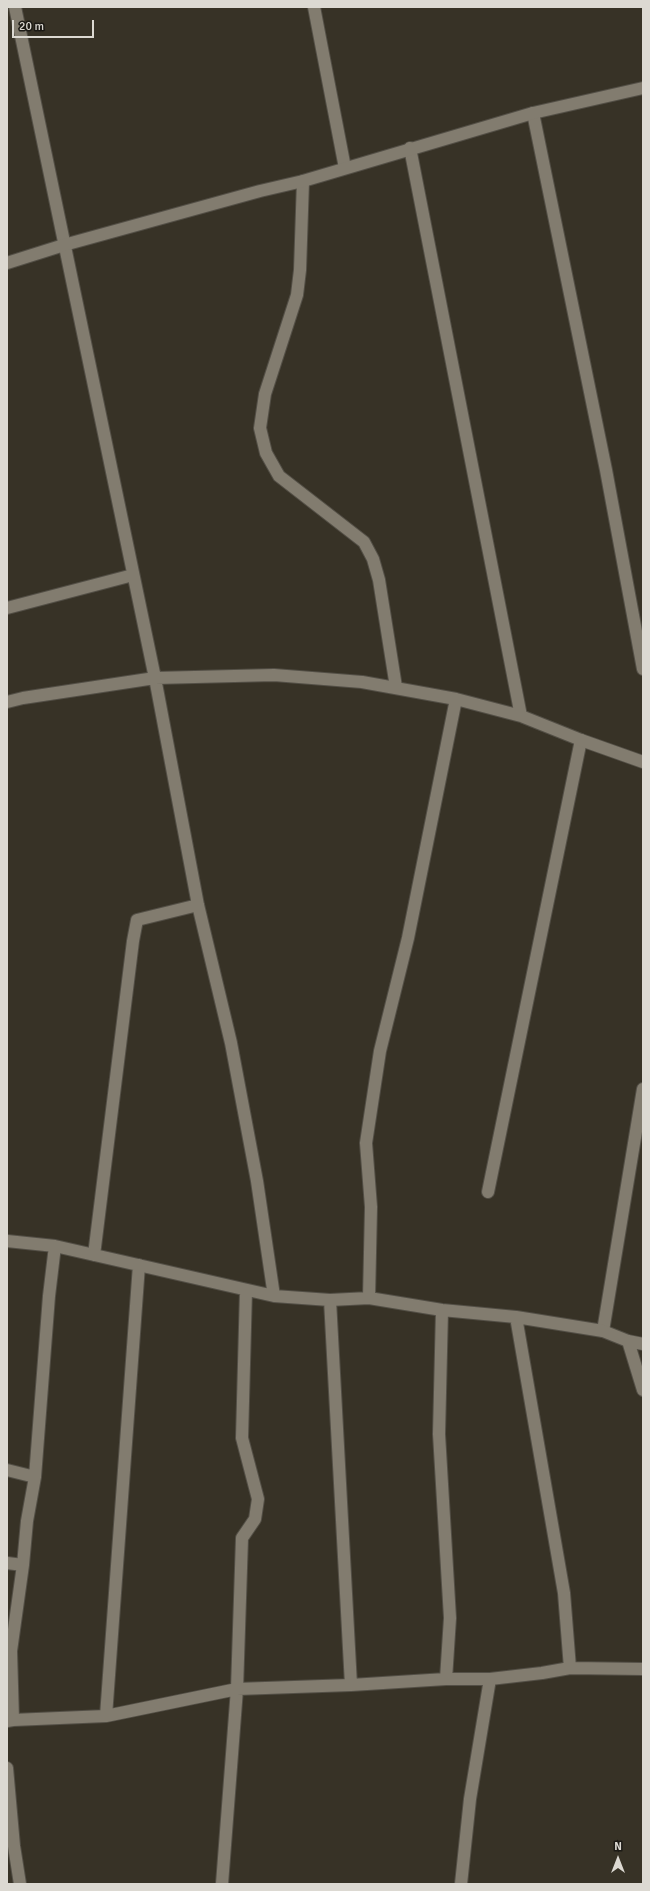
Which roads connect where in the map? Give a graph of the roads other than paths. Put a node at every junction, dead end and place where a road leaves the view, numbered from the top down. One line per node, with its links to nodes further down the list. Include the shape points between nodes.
1 (15, 7): 8 (street)
2 (314, 7): 6 (street)
3 (643, 88): 4 (street)
4 (533, 113): 5 (street); 12 (street, via 606,470)
5 (410, 148): 6 (street); 17 (street)
6 (345, 168): 7 (street)
7 (303, 182): 8 (street, via 260,190); 14 (street, via 297,296 265,394 260,428 266,453 279,476 364,542 373,559)
8 (64, 245): 9 (street); 10 (street)
9 (7, 263)
10 (133, 575): 11 (street); 13 (street)
11 (7, 608)
12 (643, 669)
13 (155, 678): 14 (street, via 274,676); 16 (street); 20 (street)
14 (396, 687): 15 (street)
15 (456, 700): 17 (street); 29 (street, via 408,938 380,1050 366,1143 371,1207)
16 (7, 702)
17 (521, 716): 18 (street)
18 (580, 740): 19 (street); 22 (street)
19 (643, 762)
20 (198, 905): 25 (street, via 137,920); 28 (street, via 232,1051 257,1181)
21 (643, 1089): 33 (street)
22 (488, 1192)
23 (7, 1241): 24 (street)
24 (55, 1246): 25 (street); 38 (street)
25 (94, 1255): 26 (street)
26 (139, 1265): 27 (street); 48 (street)
27 (246, 1290): 28 (street); 47 (street, via 242,1438 258,1499 255,1519 242,1538)
28 (274, 1296): 30 (street)
29 (369, 1298): 30 (street); 31 (street)
30 (330, 1300): 46 (street)
31 (442, 1310): 32 (street); 44 (street, via 439,1434 450,1618)
32 (516, 1317): 33 (street); 42 (street, via 564,1593)
33 (603, 1332): 34 (street)
34 (628, 1341): 35 (street); 36 (street)
35 (643, 1344)
36 (643, 1390)
37 (7, 1470): 38 (street)
38 (34, 1477): 40 (street)
39 (7, 1563): 40 (street)
40 (23, 1565): 41 (street)
41 (9, 1651): 49 (street)
42 (570, 1668): 43 (street); 45 (street, via 542,1674)
43 (643, 1669)
44 (446, 1679): 45 (street); 46 (street)
45 (490, 1679): 54 (street, via 470,1799)
46 (351, 1685): 47 (street)
47 (237, 1689): 48 (street); 53 (street)
48 (106, 1716): 49 (street)
49 (10, 1721)
50 (7, 1768): 51 (street)
51 (10, 1846): 52 (street)
52 (20, 1884)
53 (222, 1884)
54 (461, 1884)

